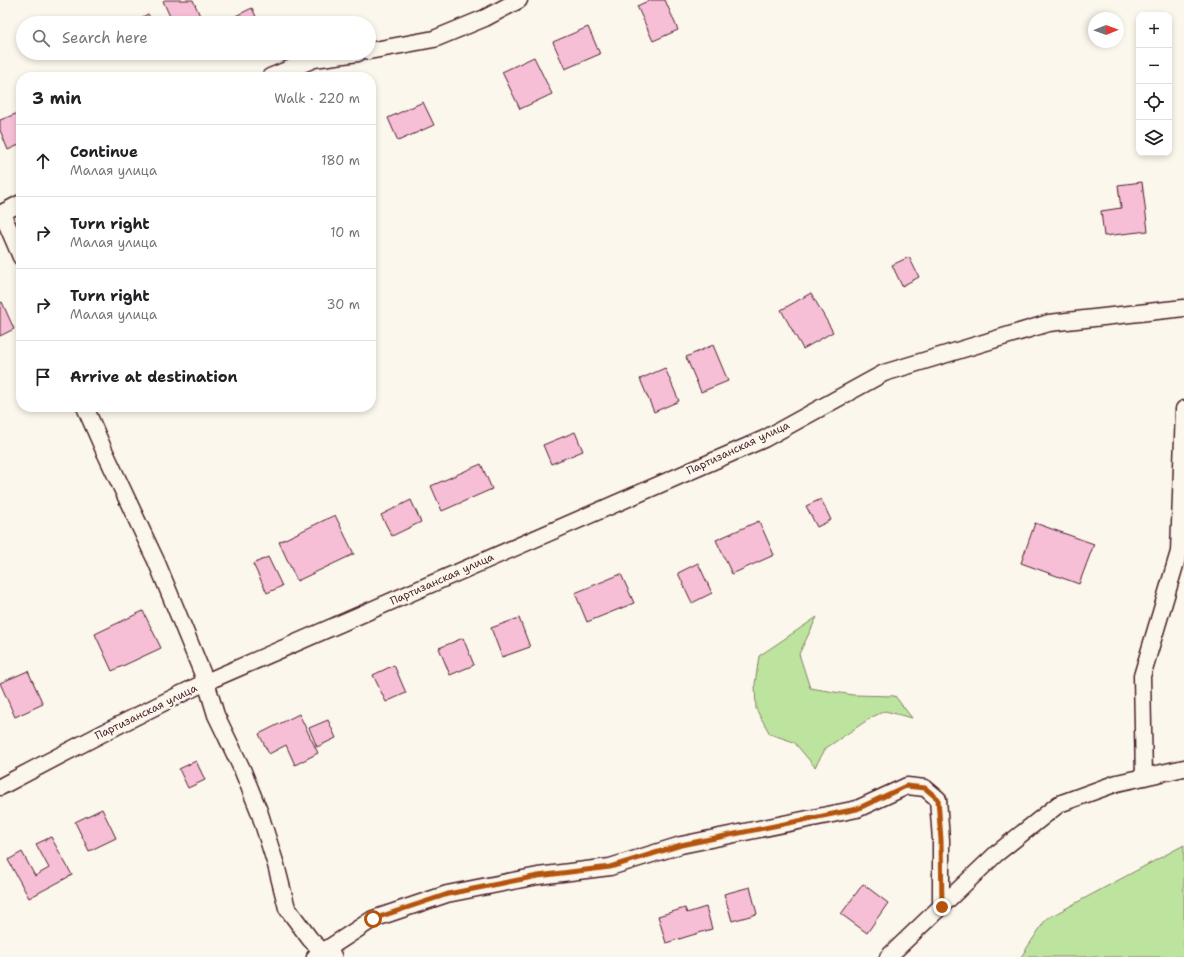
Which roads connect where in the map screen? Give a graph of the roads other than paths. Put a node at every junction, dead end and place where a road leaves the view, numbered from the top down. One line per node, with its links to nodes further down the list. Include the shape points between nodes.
1 (519, 0): 2 (street, via 485,18 434,39)
2 (376, 50)
3 (312, 60): 4 (street)
4 (282, 72)
5 (16, 206): 6 (street)
6 (1, 213): 7 (street)
7 (16, 246)
8 (1184, 308): 11 (street, Партизанская улица, via 1049,323 884,373 764,439)
9 (1184, 410): 13 (street, via 1179,552 1142,676)
10 (87, 412): 11 (street, via 157,563)
11 (206, 682): 14 (street, Партизанская улица); 16 (street, via 216,715 242,769 258,812 287,908)
12 (1184, 768): 13 (street)
13 (1144, 777): 15 (street, via 1117,783 1059,804 996,854)
14 (0, 786)
15 (942, 907): 16 (street, via 938,799 925,788 906,786 857,809 681,845 610,867 538,876 448,894 373,919); 17 (street)
16 (324, 955)
17 (888, 957)

